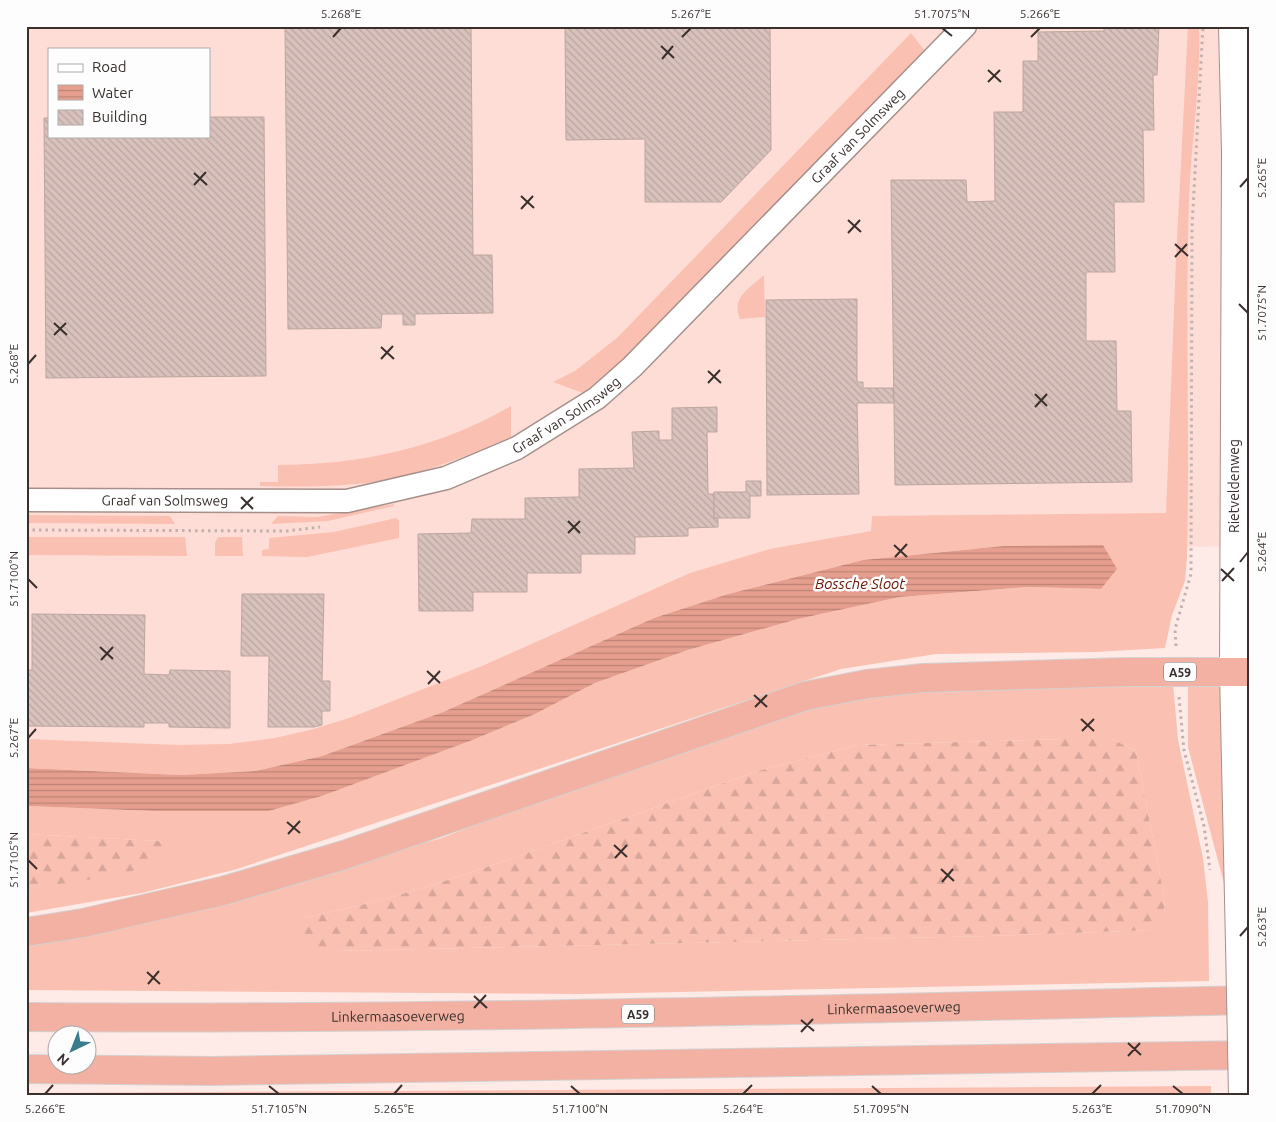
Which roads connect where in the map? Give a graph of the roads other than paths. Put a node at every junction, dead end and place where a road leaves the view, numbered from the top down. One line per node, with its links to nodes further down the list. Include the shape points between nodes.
1 (965, 26): 3 (street, Graaf van Solmsweg, via 632,367 597,398 517,448 446,478 347,502)
2 (1233, 26): 4 (main road, Rietveldenweg)
3 (26, 500)
4 (1242, 672): 5 (highway, A59, via 923,678 867,684 805,696 344,855 226,890 84,923); 10 (main road, Rietveldenweg, bridge, via 1240,943)
5 (26, 932)
6 (1250, 1000): 7 (highway, Linkermaasoeverweg / A59, via 578,1016)
7 (26, 1017)
8 (1250, 1055): 9 (highway, via 232,1070)
9 (26, 1069)
10 (1243, 1096)

